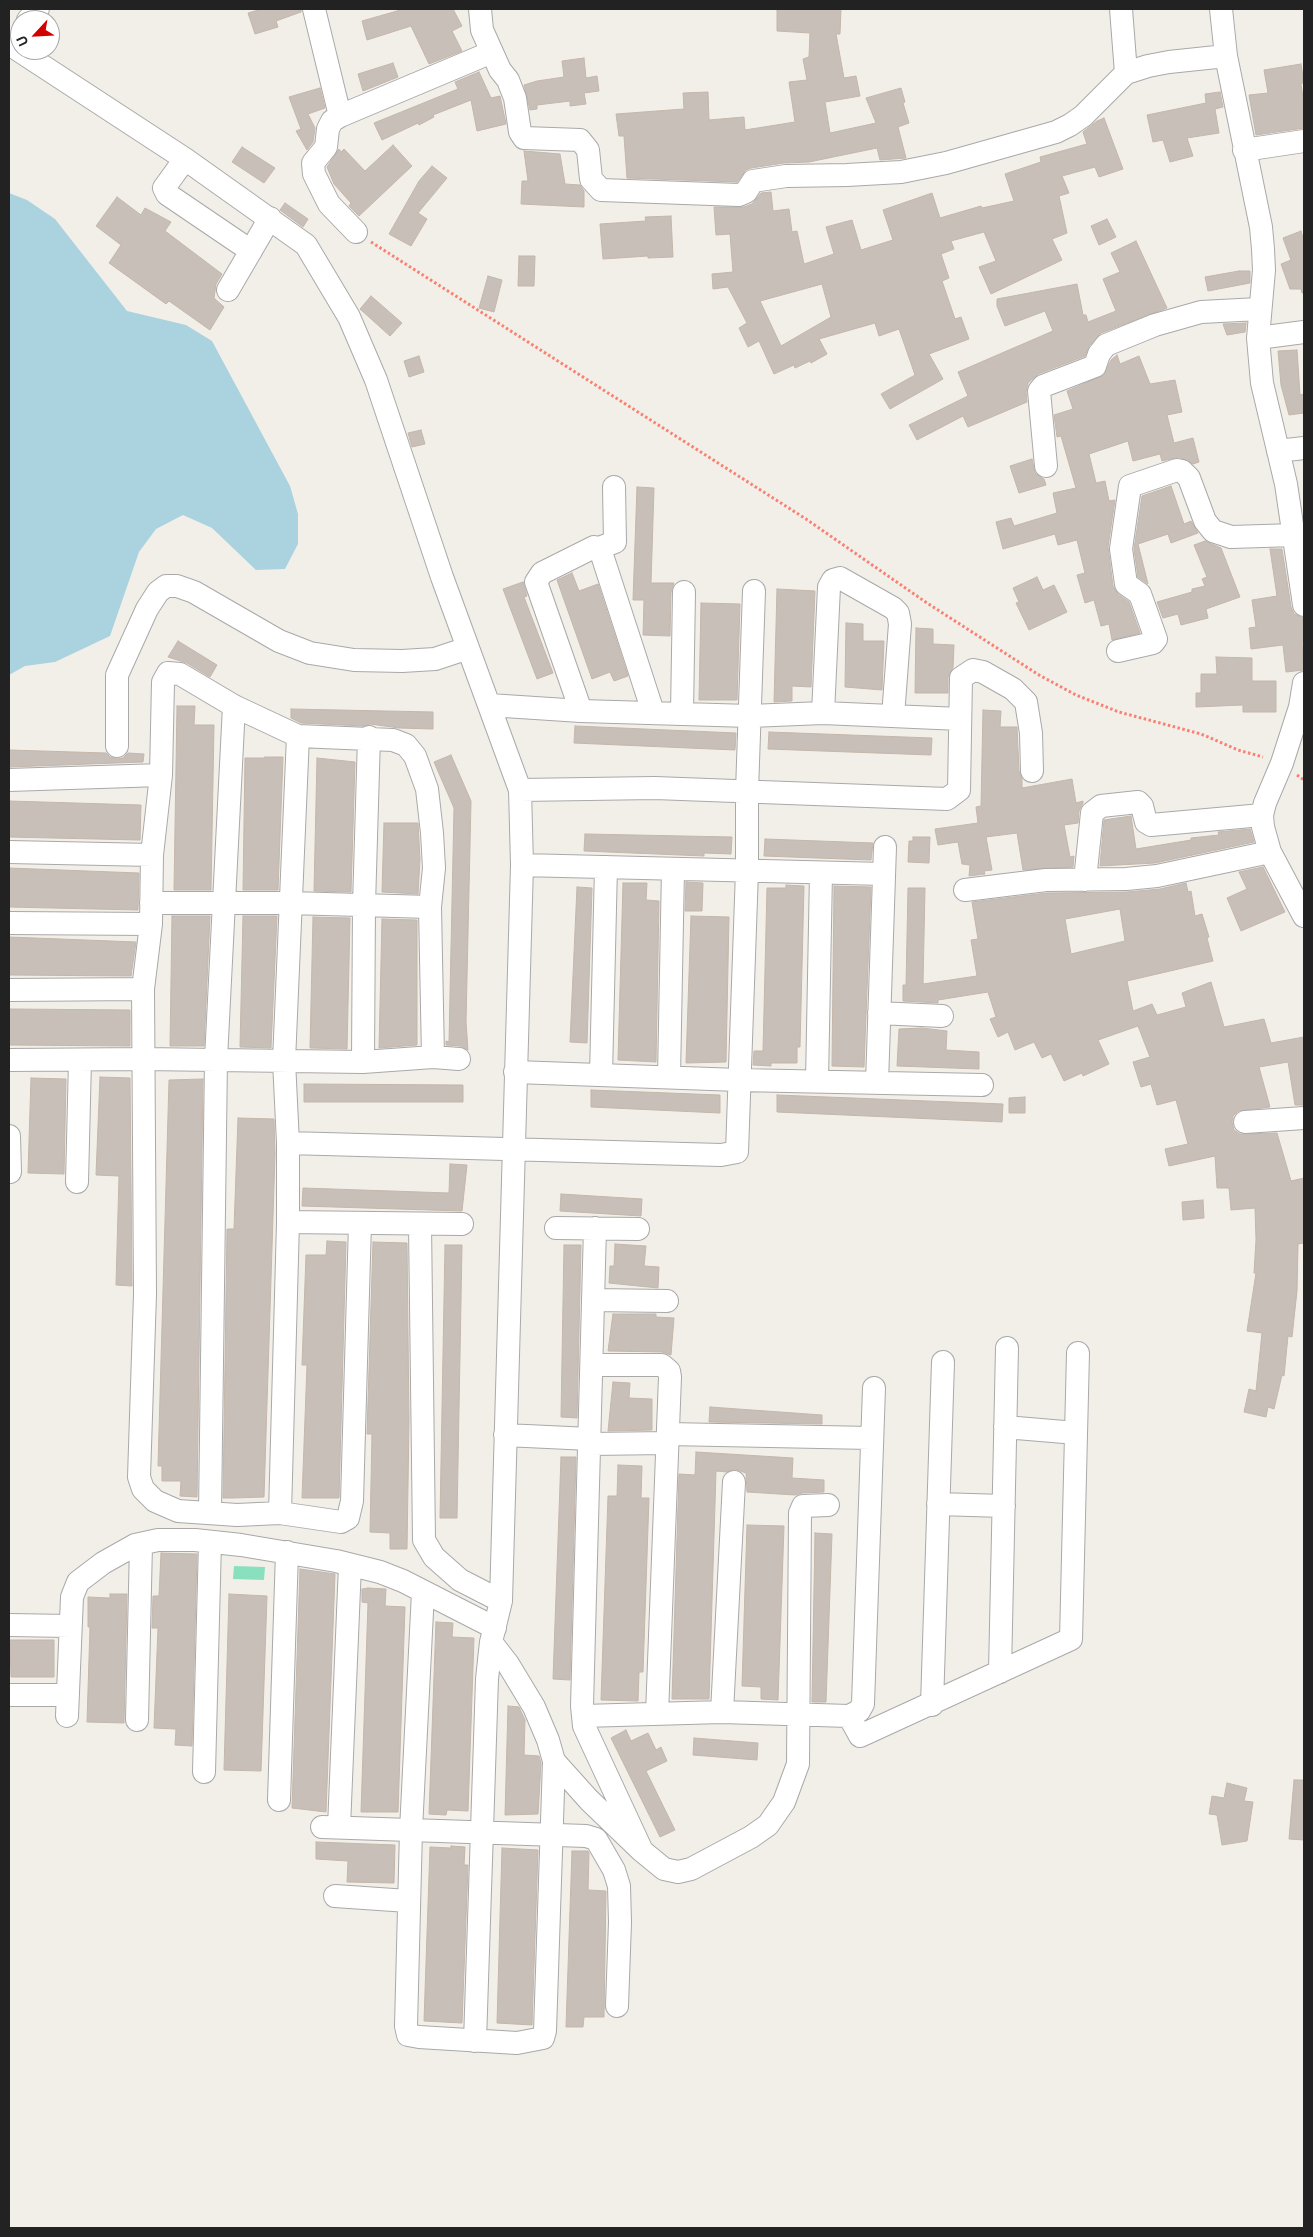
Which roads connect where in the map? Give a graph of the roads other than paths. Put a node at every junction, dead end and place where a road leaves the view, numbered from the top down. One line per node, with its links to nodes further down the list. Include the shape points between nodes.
1 (314, 9): 9 (street)
2 (480, 9): 5 (street, via 482,30)
3 (1121, 9): 8 (street)
4 (1220, 9): 6 (street)
5 (492, 52): 8 (street, via 516,98 520,132 524,138 580,140 588,150 591,179 601,190 739,195 756,180 901,172 990,152 1056,132 1083,116); 9 (street)
6 (1226, 56): 8 (street, via 1169,62); 11 (street)
7 (41, 60): 12 (street)
8 (1126, 73)
9 (340, 116): 14 (street, via 332,122 326,146 312,164 322,193)
10 (1304, 141): 11 (street)
11 (1244, 150): 17 (street, via 1261,227 1264,270)
12 (185, 159): 13 (street); 15 (street, via 164,188 167,194)
13 (270, 218): 15 (street); 30 (street, via 306,245 349,317 376,380)
14 (356, 232)
15 (251, 252): 16 (street)
16 (228, 290)
17 (1259, 309): 19 (street); 22 (street, via 1201,312 1155,325 1106,345 1095,366 1043,386 1039,391)
18 (1304, 332): 19 (street)
19 (1258, 338): 21 (street, via 1262,383)
20 (1304, 448): 21 (street)
21 (1278, 451): 23 (street)
22 (1046, 466)
23 (1295, 484): 25 (street)
24 (614, 487): 26 (street, via 614,542)
25 (1295, 535): 29 (street); 31 (street, via 1231,537 1213,531 1205,521 1189,478 1182,471 1130,486 1121,550 1126,584 1140,594 1156,638 1151,644)
26 (599, 548): 35 (street, via 542,573 536,582); 36 (street)
27 (754, 591): 39 (street)
28 (684, 592): 37 (street)
29 (1304, 605)
30 (468, 648): 33 (street); 44 (street, via 435,659 402,661 354,660 310,653 279,641 194,592 166,586 147,609 117,675)
31 (1118, 651)
32 (1304, 683): 50 (street, via 1300,707)
33 (489, 705): 35 (street); 48 (street)
34 (234, 706): 42 (street); 46 (street, via 180,674 164,676); 64 (street)
35 (581, 711): 36 (street)
36 (653, 712): 37 (street)
37 (682, 713): 39 (street)
38 (823, 713): 39 (street); 40 (street); 40 (street, via 829,586 840,578 898,613 900,624)
39 (750, 716): 49 (street)
40 (893, 716): 41 (street)
41 (960, 719): 45 (street, via 961,678 973,670 1013,689 1026,702 1029,713); 49 (street, via 959,790 947,799)
42 (298, 736): 43 (street); 63 (street)
43 (369, 737): 65 (street); 66 (street, via 406,745 415,756 427,789 434,868)
44 (117, 746)
45 (1032, 770)
46 (161, 775): 47 (street); 54 (street)
47 (9, 780)
48 (520, 790): 49 (street, via 655,788); 55 (street)
49 (747, 791): 58 (street)
50 (1262, 815): 53 (street); 61 (street, via 1151,825 1146,822 1138,802 1101,806 1092,813)
51 (885, 847): 60 (street)
52 (9, 852): 54 (street)
53 (1270, 852): 61 (street, via 1157,876); 68 (street)
54 (152, 855): 67 (street)
55 (522, 865): 56 (street); 82 (street)
56 (606, 867): 57 (street); 83 (street)
57 (673, 869): 58 (street); 84 (street)
58 (747, 871): 59 (street); 85 (street)
59 (820, 873): 60 (street); 86 (street)
60 (884, 874): 72 (street)
61 (1085, 880): 62 (street, via 1046,880)
62 (965, 890)
63 (290, 902): 64 (street); 65 (street); 80 (street)
64 (223, 904): 67 (street); 76 (street)
65 (364, 905): 66 (street); 81 (street)
66 (430, 907): 74 (street)
67 (151, 913): 69 (street); 70 (street)
68 (1304, 916)
69 (9, 923)
70 (143, 989): 71 (street); 75 (street)
71 (9, 990)
72 (879, 1014): 73 (street); 87 (street)
73 (942, 1016)
74 (433, 1057): 77 (street); 81 (street)
75 (144, 1059): 76 (street); 79 (street); 120 (street, via 145,1294 139,1477 143,1489 155,1500 178,1511)
76 (216, 1059): 80 (street); 120 (street)
77 (459, 1059)
78 (9, 1060): 79 (street)
79 (80, 1060): 95 (street)
80 (284, 1061): 81 (street); 92 (street)
81 (363, 1062)
82 (515, 1072): 83 (street); 93 (street)
83 (601, 1075): 84 (street)
84 (669, 1077): 85 (street)
85 (740, 1080): 86 (street); 93 (street, via 737,1152 721,1155)
86 (817, 1081): 87 (street)
87 (877, 1083): 88 (street)
88 (982, 1085)
89 (1304, 1118): 90 (street)
90 (1245, 1122)
91 (9, 1136): 94 (street)
92 (288, 1144): 93 (street); 96 (street)
93 (512, 1150): 112 (street)
94 (10, 1172)
95 (77, 1182)
96 (288, 1222): 97 (street); 121 (street)
97 (360, 1223): 98 (street); 121 (street, via 351,1510 348,1518 341,1522)
98 (420, 1224): 99 (street); 127 (street, via 424,1540 434,1557 460,1580)
99 (462, 1224)
100 (556, 1228): 101 (street)
101 (595, 1228): 102 (street); 103 (street)
102 (638, 1230)
103 (593, 1300): 104 (street); 108 (street)
104 (667, 1301)
105 (1007, 1348): 110 (street)
106 (1078, 1353): 111 (street)
107 (943, 1362): 117 (street)
108 (592, 1365): 114 (street, via 666,1367 670,1377); 115 (street)
109 (874, 1388): 113 (street)
110 (1006, 1427): 111 (street); 119 (street)
111 (1076, 1433): 131 (street, via 1071,1639)
112 (505, 1435): 115 (street); 127 (street)
113 (871, 1438): 114 (street); 138 (street, via 863,1704 859,1711)
114 (668, 1439): 115 (street); 136 (street)
115 (590, 1442): 137 (street)
116 (734, 1482): 134 (street)
117 (938, 1504): 119 (street); 133 (street)
118 (828, 1505): 135 (street, via 803,1506 800,1513)
119 (1004, 1506): 131 (street)
120 (210, 1513): 121 (street)
121 (280, 1513)
122 (210, 1542): 123 (street, via 158,1540); 124 (street); 141 (street)
123 (141, 1544): 129 (street, via 103,1563 78,1582 72,1597); 139 (street)
124 (287, 1552): 125 (street); 142 (street)
125 (350, 1565): 126 (street, via 380,1572); 143 (street, via 330,1827)
126 (423, 1592): 130 (street); 143 (street)
127 (501, 1601): 130 (street)
128 (10, 1626): 129 (street)
129 (70, 1626): 132 (street, via 67,1706)
130 (493, 1635): 140 (street, via 534,1707); 144 (street, via 487,1679)
131 (1000, 1672): 133 (street)
132 (9, 1695)
133 (932, 1705): 138 (street, via 860,1736)
134 (722, 1712): 135 (street); 136 (street)
135 (798, 1713): 138 (street); 146 (street, via 798,1764 784,1802 768,1826 691,1869 678,1872 664,1869)
136 (657, 1714): 137 (street)
137 (583, 1716): 146 (street, via 584,1726)
138 (849, 1716)
139 (137, 1720)
140 (554, 1761): 145 (street); 146 (street)
141 (204, 1772)
142 (279, 1800)
143 (411, 1830): 144 (street); 148 (street)
144 (482, 1832): 145 (street); 150 (street)
145 (553, 1835): 149 (street, via 596,1839 614,1870 620,1901); 150 (street, via 547,2014 543,2038 517,2044)
146 (642, 1851)
147 (336, 1896): 148 (street)
148 (408, 1901): 150 (street, via 405,2014 408,2035)
149 (617, 2006)
150 (475, 2041)

